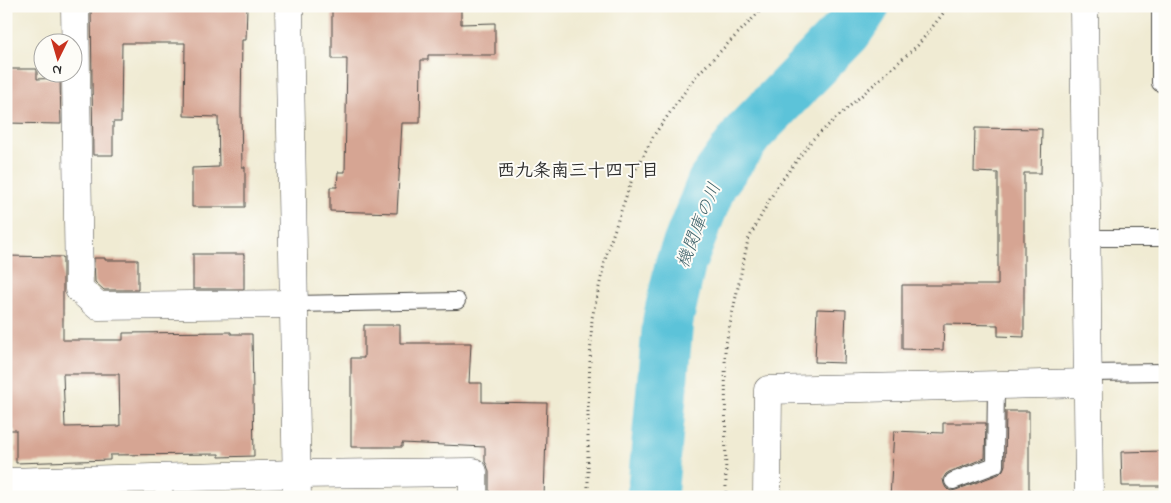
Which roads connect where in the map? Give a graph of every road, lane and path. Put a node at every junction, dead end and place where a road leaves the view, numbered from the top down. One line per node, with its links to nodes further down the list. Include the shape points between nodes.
1 (75, 6): 11 (street, via 79,289 98,306)
2 (289, 6): 11 (street)
3 (765, 6): 20 (path, via 696,76 654,135 632,177 607,252 592,318)
4 (949, 6): 21 (path, via 918,45 813,139 776,188 748,240 725,348)
5 (1084, 6): 8 (street)
6 (1160, 6): 7 (lane, via 1160,84)
7 (1165, 84)
8 (1086, 238): 9 (lane); 13 (street)
9 (1165, 238)
10 (457, 301): 11 (lane)
11 (295, 304): 17 (street)
12 (1165, 372): 13 (lane)
13 (1088, 378): 14 (street); 23 (street)
14 (996, 385): 15 (lane, via 995,464); 22 (street, via 768,390)
15 (954, 481)
16 (6, 482): 18 (street)
17 (297, 486): 18 (street); 19 (street, via 474,472)
18 (164, 487)
19 (474, 497)
20 (588, 497)
21 (726, 497)
22 (767, 497)
23 (1089, 497)

